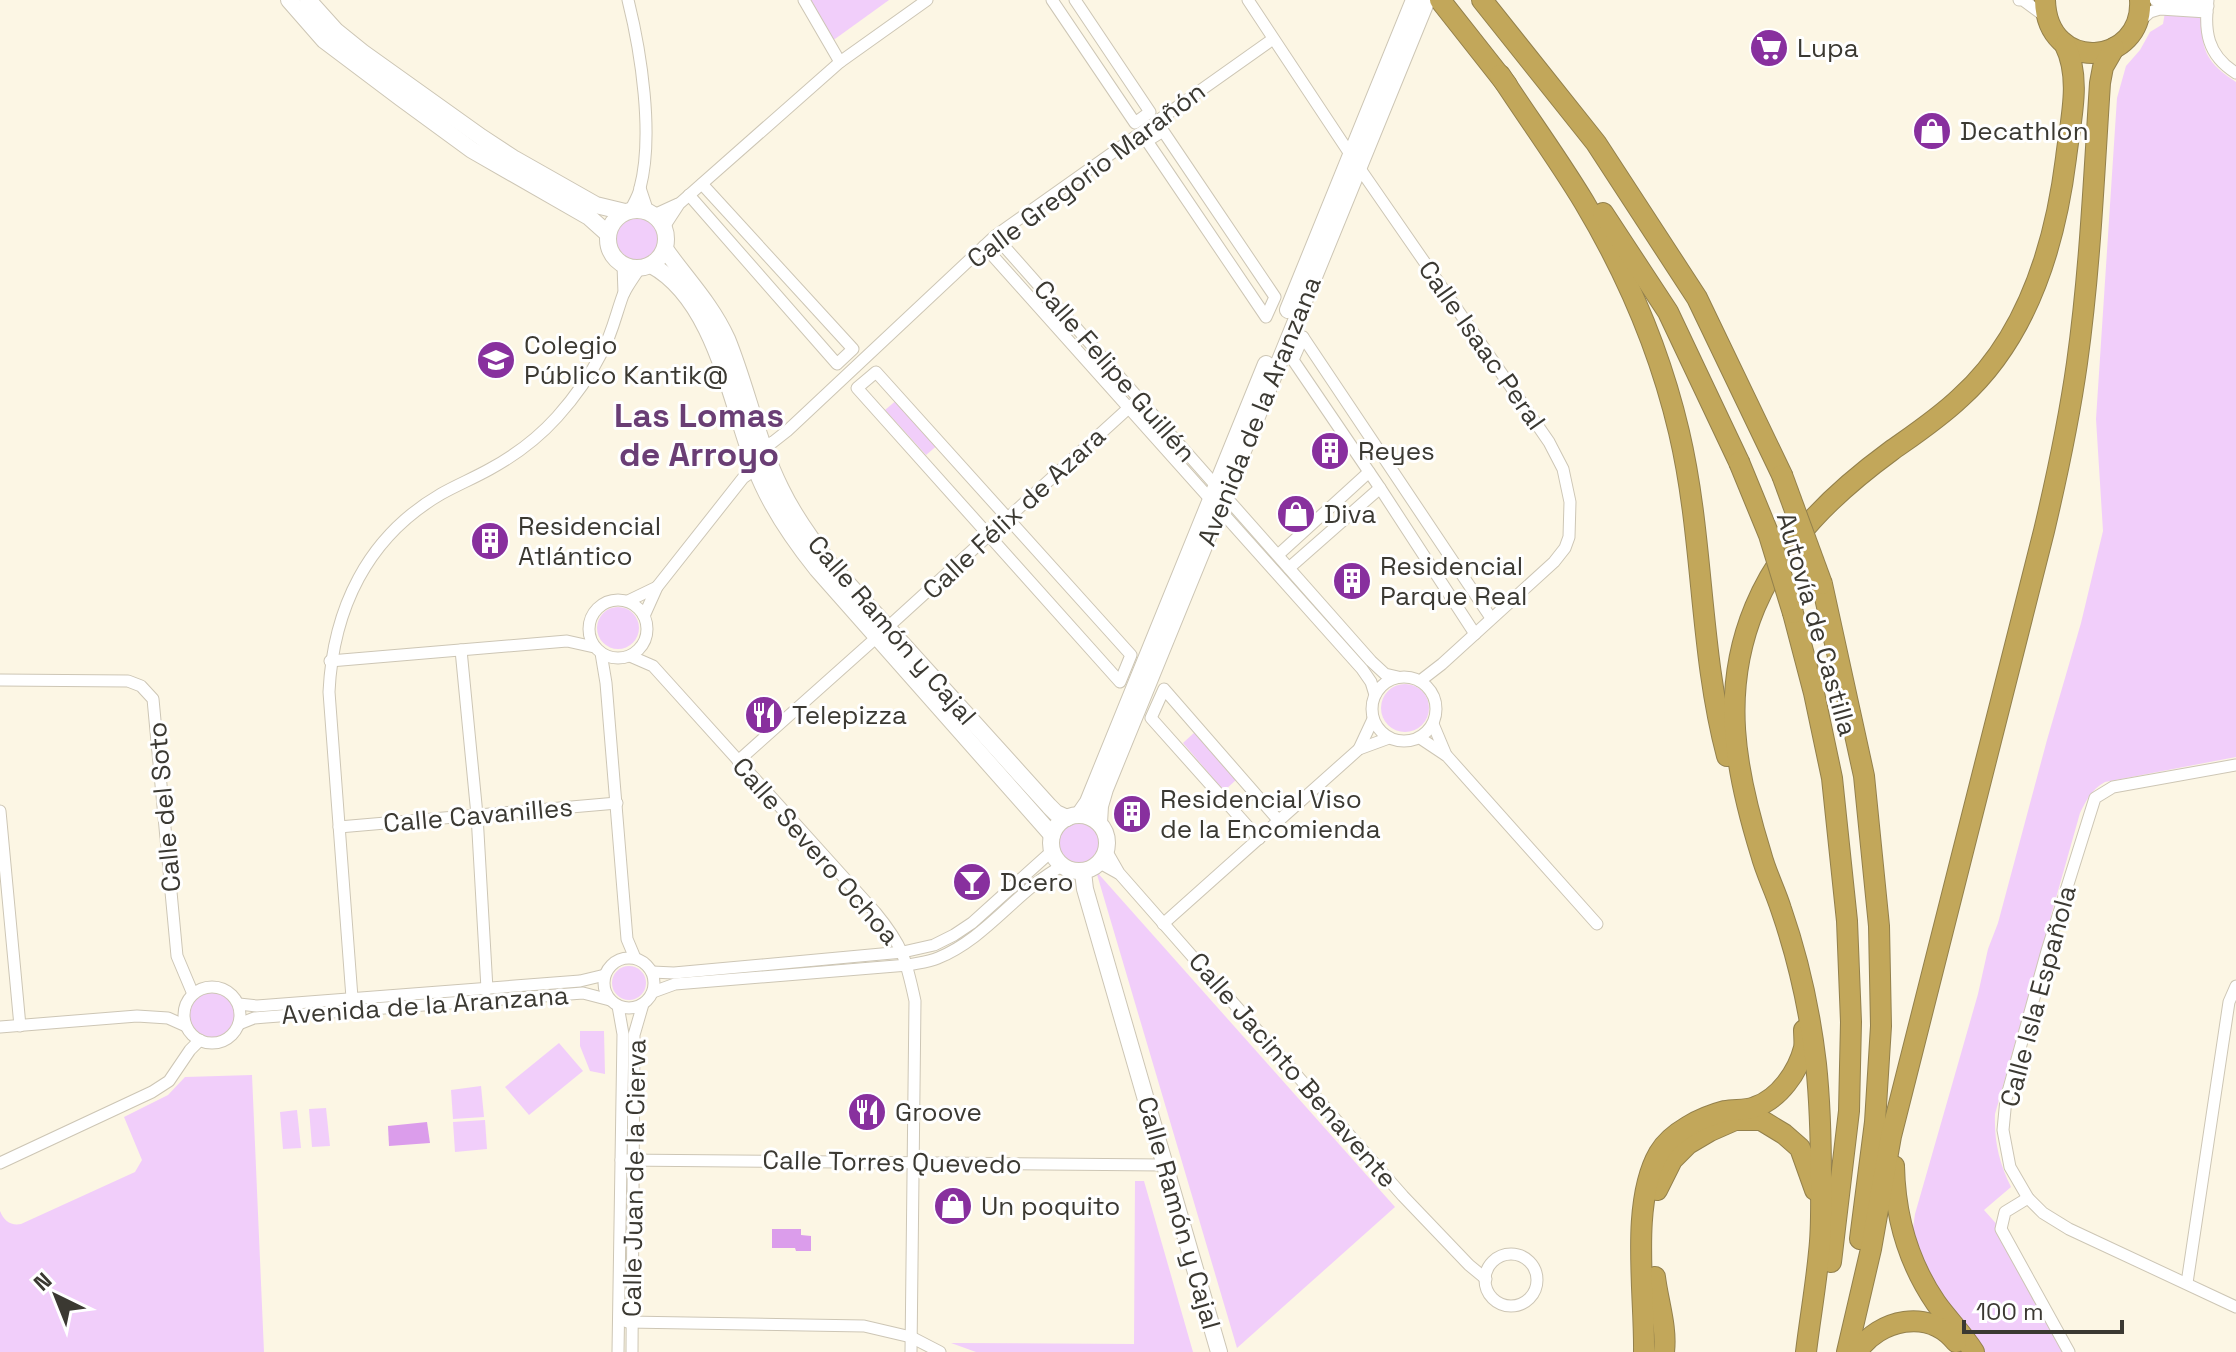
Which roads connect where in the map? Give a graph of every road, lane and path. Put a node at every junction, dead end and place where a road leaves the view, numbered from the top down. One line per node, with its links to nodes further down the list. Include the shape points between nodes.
1 (289, 0): 33 (street, via 324,40 401,98 472,150 589,217)
2 (308, 0): 32 (street, via 362,52 513,158 596,205)
3 (628, 0): 32 (street, via 644,98)
4 (804, 0): 24 (street)
5 (927, 0): 24 (street)
6 (1052, 0): 7 (street, via 1135,123 1150,112)
7 (1075, 0)
8 (1248, 0): 20 (street, Calle Isaac Peral)
9 (1414, 0): 23 (street, Avenida de la Aranzana)
10 (1427, 0): 23 (street, Avenida de la Aranzana)
11 (1440, 0): 26 (highway, Autovía de Castilla)
12 (1482, 0): 28 (highway, Autovía de Castilla)
13 (1492, 0): 28 (highway)
14 (2022, 0): 17 (street)
15 (2140, 0): 19 (highway)
16 (2155, 0): 18 (street)
17 (2045, 8): 21 (highway, via 2056,37)
18 (2204, 8): 19 (street, via 2160,9); 25 (street, via 2216,56)
19 (2136, 24): 22 (highway)
20 (1273, 39): 29 (street, Calle Isaac Peral); 34 (street, Calle Gregorio Marañón)
21 (2065, 45): 22 (highway, via 2089,53); 92 (highway, via 2074,72 2063,179 2044,260 2018,323 1989,368 1962,397 1855,479 1802,531 1772,573 1751,617 1738,666 1733,717)
22 (2114, 48): 120 (highway, via 2100,83 2087,280 2062,451)
23 (1400, 51): 29 (street, Avenida de la Aranzana)
24 (840, 62): 30 (street)
25 (2236, 73)
26 (1500, 75): 92 (highway, via 1584,202 1647,327 1679,432 1691,498 1720,730); 145 (highway, Autovía de Castilla, bridge, via 1586,188 1668,312 1769,535 1814,693 1832,778 1851,1022 1849,1111 1826,1305)
27 (1163, 131): 27 (street, via 1147,141 1266,317 1275,297)
28 (1596, 143): 146 (highway, Autovía de Castilla, bridge, via 1697,298 1782,475 1822,584 1864,776 1879,926 1881,1026 1861,1235)
29 (1354, 160): 47 (street, Avenida de la Aranzana); 55 (street, Calle Isaac Peral, via 1563,469 1570,502 1565,548)
30 (702, 184): 31 (street); 38 (street, via 853,349)
31 (689, 195): 32 (street, via 679,204); 38 (street, via 837,364)
32 (644, 215): 33 (street, via 612,225); 36 (street, via 667,237)
33 (608, 234): 37 (street, via 611,253)
34 (995, 236): 35 (street, Calle Gregorio Marañón); 41 (street, Calle Felipe Guillén)
35 (984, 246): 39 (street, Calle Gregorio Marañón); 42 (street, Calle Felipe Guillén)
36 (665, 249): 37 (street, via 660,257); 43 (street, Calle Ramón y Cajal, via 716,317)
37 (637, 266): 44 (street, Calle Ramón y Cajal, via 670,278 703,322); 65 (street, via 603,352 556,418 514,454 418,510 378,547 346,603)
38 (847, 355): 39 (street)
39 (856, 365): 40 (street); 43 (street, Calle Gregorio Marañón)
40 (868, 378): 48 (street, via 876,372); 49 (street, via 857,388)
41 (1139, 398): 42 (street, Calle Félix de Azara); 47 (street, Calle Felipe Guillén)
42 (1128, 408): 47 (street, Calle Felipe Guillén); 48 (street, Calle Félix de Azara)
43 (763, 447): 57 (street, Calle Ramón y Cajal, via 807,535)
44 (756, 469): 52 (street, via 743,478); 57 (street, Calle Ramón y Cajal, via 795,541)
45 (1369, 472): 46 (street); 50 (street); 55 (street, via 1293,360 1303,337)
46 (1380, 488): 51 (street); 58 (street)
47 (1217, 497): 50 (street, Calle Felipe Guillén); 72 (street, Avenida de la Aranzana); 74 (street, Calle Felipe Guillén, via 1362,669)
48 (1007, 519): 49 (street, Calle Félix de Azara); 72 (street, via 1131,655)
49 (990, 535): 57 (street, Calle Félix de Azara); 72 (street, via 1120,682)
50 (1278, 555): 51 (street, Calle Felipe Guillén)
51 (1289, 568): 68 (street, Calle Felipe Guillén, via 1371,661 1385,674)
52 (657, 587): 53 (street); 54 (street)
53 (628, 601): 54 (street); 56 (street, via 603,603)
54 (644, 616): 59 (street)
55 (1491, 618): 58 (street)
56 (589, 624): 60 (street); 62 (street, via 590,640)
57 (883, 632): 81 (street, Calle Félix de Azara); 86 (street, Calle Ramón y Cajal, via 1056,813); 91 (street, Calle Ramón y Cajal)
58 (1475, 634): 66 (street)
59 (645, 640): 63 (street); 67 (street, Calle Severo Ochoa)
60 (567, 641): 61 (street); 62 (street)
61 (461, 650): 65 (street); 85 (street)
62 (598, 650): 64 (street); 71 (street)
63 (630, 656): 64 (street); 67 (street, Calle Severo Ochoa)
64 (616, 658): 71 (street)
65 (330, 661): 89 (street)
66 (1442, 664): 70 (street); 73 (street)
67 (653, 666): 81 (street, Calle Severo Ochoa)
68 (1398, 677): 70 (street); 74 (street)
69 (0, 680): 106 (street, Calle del Soto, via 128,681 153,699 177,956)
70 (1420, 681): 73 (street)
71 (606, 683): 83 (street)
72 (1141, 686): 86 (street, Avenida de la Aranzana, via 1088,802); 87 (street, via 1164,689); 88 (street, Avenida de la Aranzana, via 1105,789); 90 (street, via 1151,718)
73 (1432, 693): 76 (street, via 1437,706)
74 (1375, 695): 75 (street)
75 (1373, 719): 77 (street); 79 (street)
76 (1433, 724): 78 (street); 80 (street)
77 (1389, 738): 78 (street); 79 (street)
78 (1420, 738): 80 (street)
79 (1359, 749): 87 (street)
80 (1447, 756): 96 (street)
81 (738, 761): 98 (street, Calle Severo Ochoa, via 875,912)
82 (2236, 765): 126 (street, Calle Isla Española, via 2113,787 2095,798 2006,1099 2003,1130 2010,1167)
83 (617, 803): 85 (street, Calle Cavanilles); 97 (street)
84 (0, 811): 116 (street)
85 (477, 815): 89 (street, Calle Cavanilles); 105 (street)
86 (1073, 816): 88 (street); 91 (street, via 1059,823)
87 (1279, 821): 90 (street)
88 (1099, 823): 93 (street, via 1107,836)
89 (339, 827): 112 (street)
90 (1259, 839): 95 (street)
91 (1052, 843): 94 (street, via 1055,860); 98 (street, via 972,923 934,945)
92 (1761, 855): 108 (highway)
93 (1103, 857): 94 (street, via 1093,869); 95 (street, Calle Jacinto Benavente)
94 (1073, 870): 101 (street, via 1043,877 960,946); 125 (street, Calle Ramón y Cajal, via 1085,889)
95 (1163, 924): 128 (street, Calle Jacinto Benavente)
96 (1597, 924)
97 (627, 939): 99 (street); 100 (street)
98 (903, 952): 101 (street, Calle Severo Ochoa); 102 (street)
99 (635, 958): 100 (street); 102 (street)
100 (621, 959): 103 (street)
101 (908, 965): 107 (street, via 675,984); 123 (street, Calle Severo Ochoa, via 915,1001)
102 (652, 972): 107 (street)
103 (605, 975): 105 (street, Avenida de la Aranzana); 109 (street, via 605,992)
104 (2236, 986): 131 (street, via 2229,1002)
105 (487, 989): 112 (street, Avenida de la Aranzana)
106 (197, 991): 110 (street, via 222,988); 113 (street)
107 (653, 992): 111 (street)
108 (1805, 998): 127 (highway, via 1821,1121); 133 (highway, via 1804,1048 1790,1080 1754,1108 1687,1125 1660,1151 1646,1184)
109 (614, 1003): 111 (street, via 635,1008); 112 (street, Avenida de la Aranzana, via 583,993); 121 (street, Calle Juan de la Cierva, via 623,1034)
110 (239, 1004): 112 (street, Avenida de la Aranzana); 115 (street)
111 (643, 1004): 122 (street, Calle Juan de la Cierva, via 634,1035)
112 (353, 1005): 115 (street, Avenida de la Aranzana)
113 (184, 1012): 114 (street); 117 (street)
114 (168, 1018): 116 (street); 117 (street)
115 (239, 1024): 119 (street, via 223,1041)
116 (20, 1026): 118 (street)
117 (186, 1026): 119 (street)
118 (0, 1027)
119 (200, 1040): 124 (street, via 169,1081 152,1092)
120 (1905, 1081): 147 (highway); 150 (highway, via 1894,1169 1902,1230 1926,1288)
121 (621, 1160): 122 (street, Calle Torres Quevedo); 134 (street, Calle Juan de la Cierva)
122 (634, 1160): 123 (street, Calle Torres Quevedo); 135 (street, Calle Juan de la Cierva)
123 (913, 1162): 125 (street, Calle Torres Quevedo); 136 (street, Calle Severo Ochoa)
124 (0, 1163)
125 (1164, 1165): 142 (street, Calle Ramón y Cajal)
126 (2028, 1198): 131 (street, Calle Isla Española, via 2069,1229); 151 (street, via 2005,1212 2001,1229)
127 (1821, 1212): 137 (highway, via 1800,1148 1761,1120 1735,1120 1688,1144 1672,1160 1656,1191 1654,1267); 145 (highway)
128 (1469, 1265): 129 (street); 130 (street, Calle Jacinto Benavente)
129 (1490, 1266): 130 (street); 130 (street, via 1506,1254 1522,1256 1535,1268 1537,1284 1529,1299 1506,1305 1489,1293)
130 (1486, 1279)
131 (2187, 1283): 132 (street, Calle Isla Española)
132 (2236, 1307)
133 (1644, 1308): 143 (highway); 144 (highway)
134 (619, 1322): 135 (street); 138 (street, Calle Juan de la Cierva)
135 (633, 1322): 136 (street, via 864,1326); 139 (street, Calle Juan de la Cierva)
136 (911, 1337): 140 (street, Calle Severo Ochoa); 141 (street)
137 (1668, 1347)
138 (618, 1352)
139 (632, 1352)
140 (911, 1352)
141 (940, 1352)
142 (1219, 1352)
143 (1627, 1352)
144 (1644, 1352)
145 (1809, 1352)
146 (1836, 1352)
147 (1847, 1352)
148 (1857, 1352): 149 (highway, via 1878,1330 1909,1321 1942,1329)
149 (1963, 1352)
150 (1974, 1352)
151 (2069, 1352)

